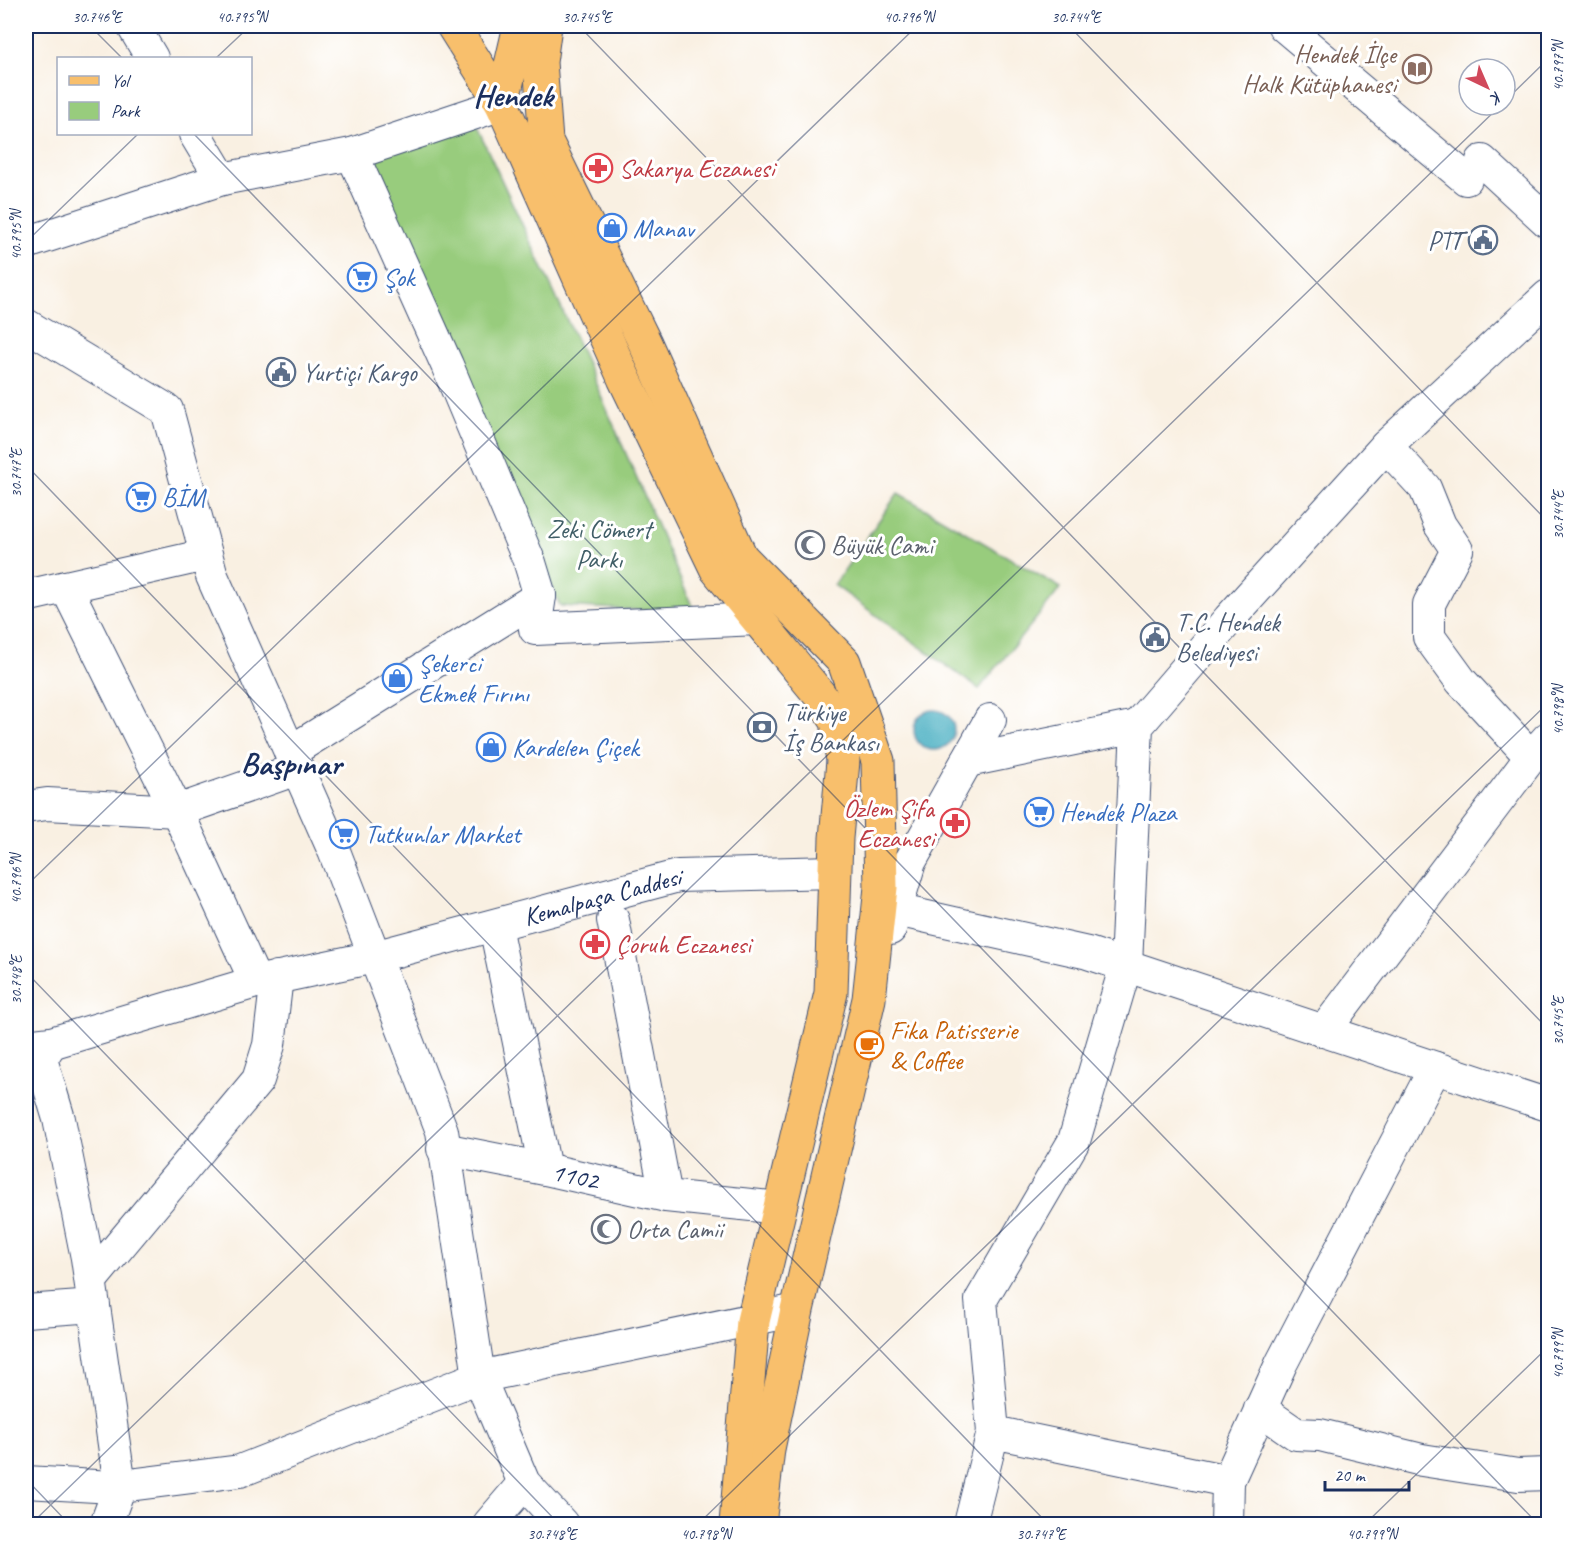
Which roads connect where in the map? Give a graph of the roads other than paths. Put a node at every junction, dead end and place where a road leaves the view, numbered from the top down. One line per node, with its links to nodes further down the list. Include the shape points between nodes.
1 (133, 26): 6 (street)
2 (453, 26): 7 (main road)
3 (520, 26): 7 (main road)
4 (545, 26): 9 (main road, via 540,62)
5 (1284, 26): 12 (street)
6 (151, 57)
7 (502, 104): 9 (main road); 10 (street); 21 (main road, via 624,378 717,570)
8 (196, 135): 11 (street)
9 (546, 141): 36 (main road, via 645,343 741,557 844,662 878,761 881,887)
10 (352, 154): 11 (street); 20 (street, via 447,365 530,563)
11 (222, 179): 13 (street)
12 (1548, 222)
13 (26, 243)
14 (1548, 296): 16 (street)
15 (26, 325): 17 (street, via 166,410)
16 (1386, 446): 23 (street); 24 (street, via 1425,488 1440,525 1457,550 1428,604 1429,636 1461,681)
17 (206, 555): 18 (street); 25 (street)
18 (66, 587): 19 (street); 28 (street)
19 (26, 596)
20 (540, 596): 21 (street, via 535,629); 25 (street)
21 (763, 627): 29 (main road, via 837,720 843,761)
22 (990, 720): 26 (street)
23 (1137, 726): 26 (street); 34 (street)
24 (1540, 747): 37 (street)
25 (294, 760): 28 (street); 33 (street)
26 (966, 761): 30 (street, via 910,862)
27 (26, 807): 28 (street, via 47,804)
28 (177, 811): 35 (street)
29 (834, 872): 32 (street, Kemalpaşa Caddesi, via 678,876); 44 (main road, via 831,993)
30 (896, 910): 34 (street); 36 (street)
31 (613, 920): 43 (street)
32 (495, 926): 33 (street, Kemalpaşa Caddesi); 42 (street, 1102)
33 (374, 957): 35 (street, Kemalpaşa Caddesi); 41 (street, via 442,1131)
34 (1126, 965): 37 (street); 51 (street, via 1074,1141 981,1300)
35 (266, 980): 38 (street, Kemalpaşa Caddesi); 45 (street, via 269,1045 258,1080)
36 (869, 999): 46 (main road)
37 (1324, 1031): 39 (street)
38 (38, 1045): 45 (street, via 59,1119)
39 (1435, 1068): 40 (street); 50 (street)
40 (1548, 1105)
41 (443, 1149): 42 (street); 49 (street)
42 (545, 1169): 43 (street, 1102)
43 (666, 1196): 44 (street, 1102)
44 (780, 1208): 48 (main road)
45 (93, 1293): 47 (street); 56 (street)
46 (797, 1310): 48 (street); 61 (main road, via 768,1449)
47 (26, 1311)
48 (753, 1321): 49 (street); 60 (main road)
49 (479, 1377): 55 (street); 56 (street, via 240,1471)
50 (1260, 1409): 52 (street, via 1296,1434 1320,1435 1422,1460 1518,1475); 53 (street)
51 (993, 1432): 53 (street); 62 (street)
52 (1548, 1474)
53 (1227, 1481): 63 (street)
54 (26, 1482): 56 (street)
55 (524, 1484): 58 (street); 59 (street)
56 (120, 1486): 57 (street)
57 (106, 1524)
58 (489, 1524)
59 (562, 1524)
60 (736, 1524)
61 (759, 1524)
62 (970, 1524)
63 (1227, 1524)

